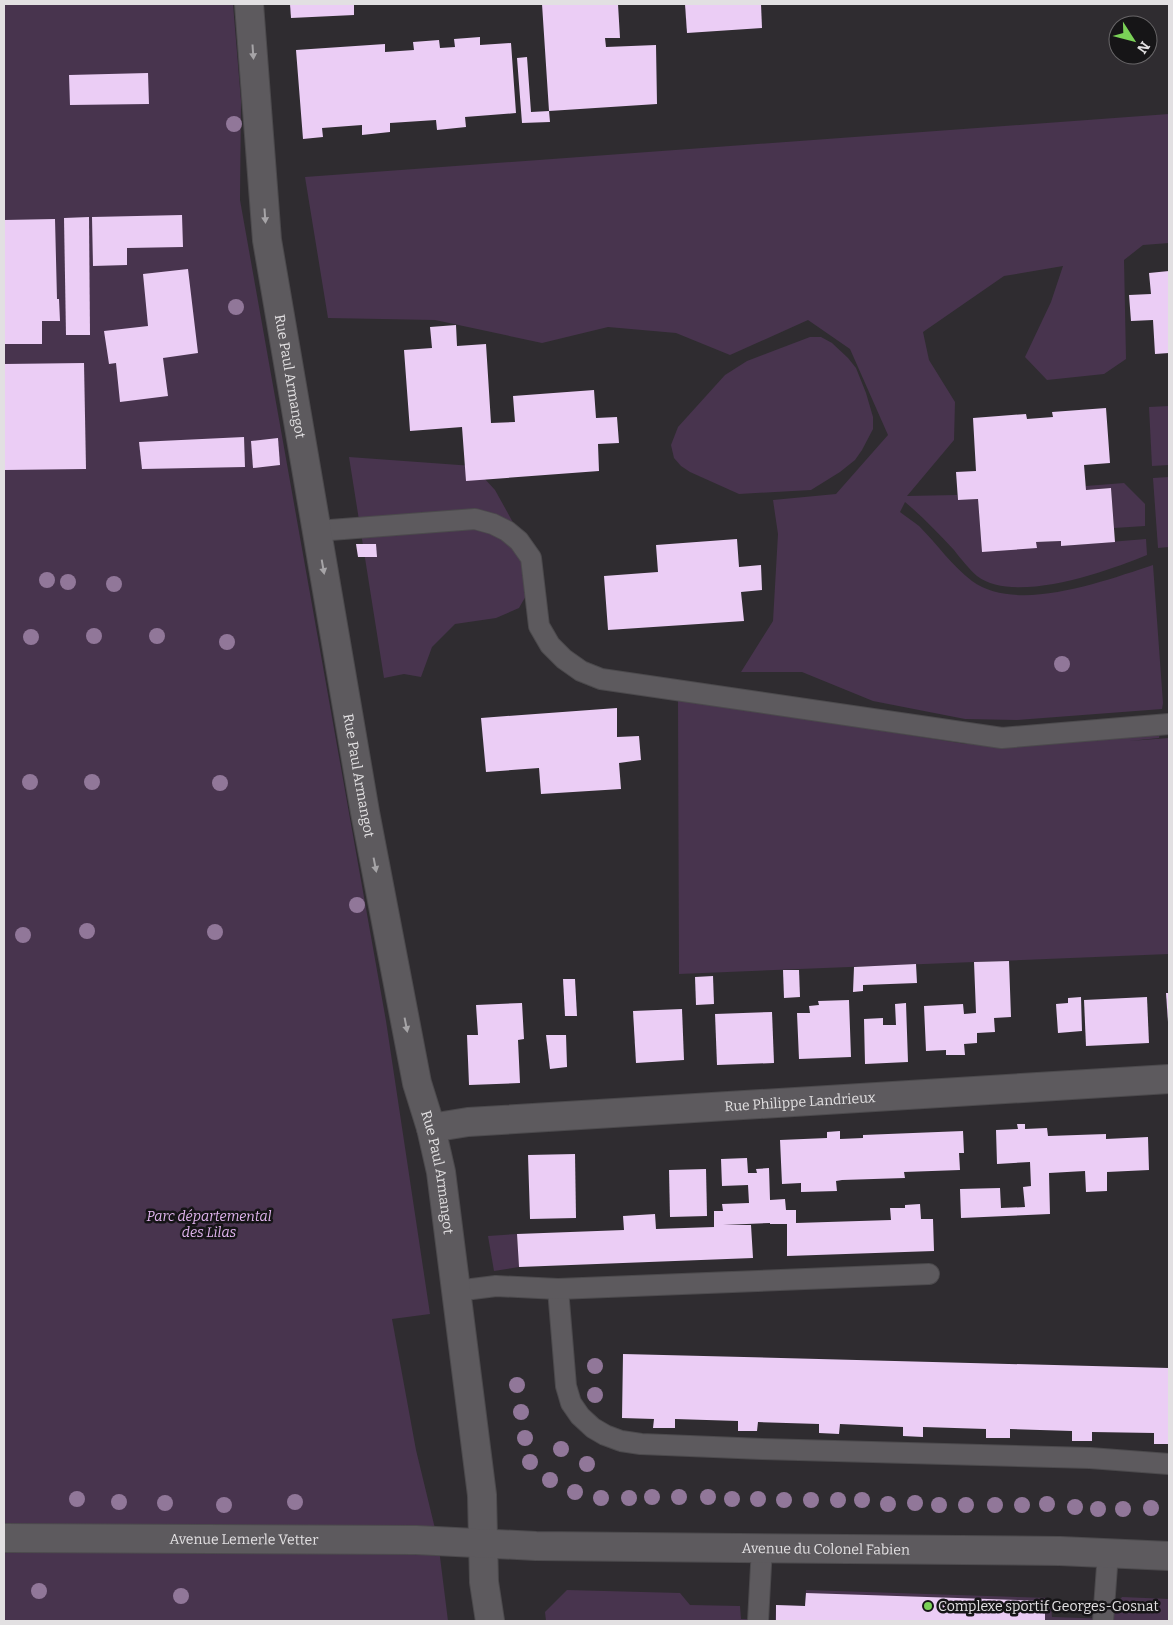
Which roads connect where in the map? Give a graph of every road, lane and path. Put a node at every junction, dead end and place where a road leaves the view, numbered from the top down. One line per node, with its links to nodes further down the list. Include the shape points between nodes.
1 (249, 4): 2 (street, Rue Paul Armangot, one-way to 2, via 267,240)
2 (317, 531): 3 (lane, via 475,518 508,531 531,558 539,626 550,645 581,671 601,679 1002,738); 5 (street, Rue Paul Armangot, one-way to 5, via 365,812 417,1083)
3 (1169, 724)
4 (1169, 1079): 5 (street, Rue Philippe Landrieux, via 468,1122)
5 (431, 1128): 8 (street, Rue Paul Armangot, via 441,1172)
6 (929, 1274): 7 (lane)
7 (558, 1289): 8 (lane, via 496,1286); 9 (lane, via 566,1386 571,1403 592,1428 621,1441 762,1449 1090,1458)
8 (456, 1291): 11 (street, Rue Paul Armangot, via 482,1495)
9 (1169, 1464)
10 (4, 1538): 11 (street, Avenue Lemerle Vetter)
11 (483, 1543): 12 (street, Avenue du Colonel Fabien); 15 (street, Rue Paul Armangot)
12 (762, 1547): 13 (street, Avenue du Colonel Fabien); 16 (lane)
13 (1108, 1553): 14 (street, Avenue du Colonel Fabien); 17 (lane)
14 (1169, 1556)
15 (490, 1621)
16 (758, 1621)
17 (1103, 1621)

